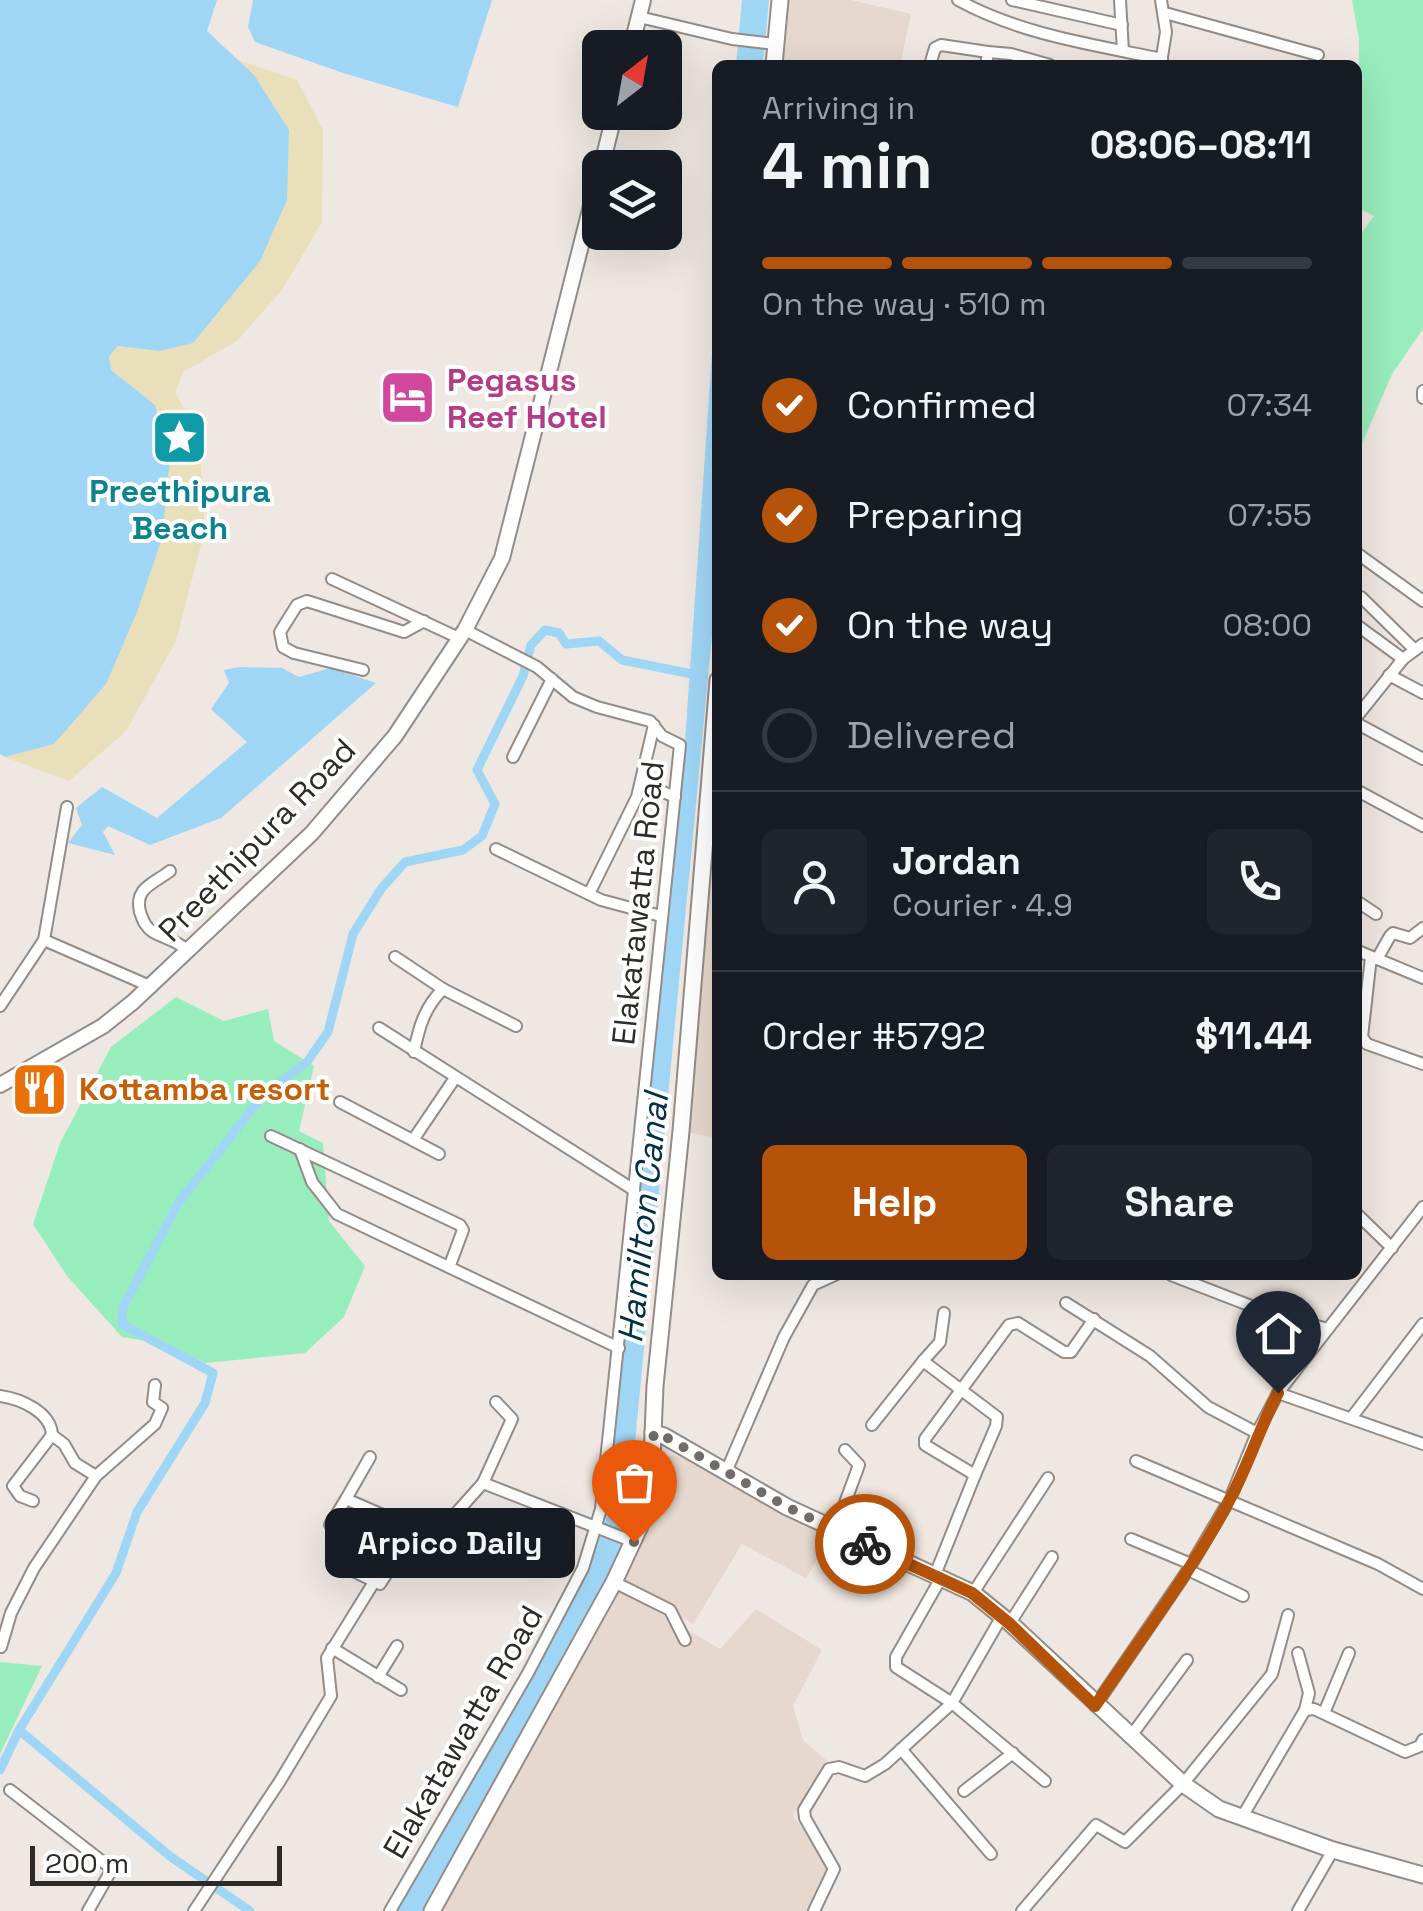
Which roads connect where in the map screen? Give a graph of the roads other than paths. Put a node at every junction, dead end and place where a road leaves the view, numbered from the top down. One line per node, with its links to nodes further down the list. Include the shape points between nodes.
1 (643, 0): 8 (street)
2 (780, 0): 11 (main road)
3 (958, 0): 12 (street, via 1022,27)
4 (1012, 0): 9 (street)
5 (1120, 0): 9 (street)
6 (1162, 0): 7 (street)
7 (1165, 14): 14 (street); 20 (street)
8 (639, 17): 10 (street); 11 (street)
9 (1122, 25): 12 (street)
10 (636, 30)
11 (773, 44): 15 (main road)
12 (1122, 51): 19 (street)
13 (988, 52): 16 (street, via 941,45); 17 (street); 18 (street)
14 (1318, 56)
15 (774, 60)
16 (931, 60)
17 (987, 60)
18 (1032, 60)
19 (1154, 60)
20 (1161, 60)
21 (582, 240): 28 (street, Preethipura Road, via 502,558)
22 (1362, 557): 25 (street)
23 (332, 579): 26 (street)
24 (1362, 598): 29 (street)
25 (1423, 601)
26 (424, 622): 28 (street); 31 (street, via 404,632 307,601 297,605 280,632 283,647)
27 (1362, 629): 30 (street)
28 (462, 634): 33 (street); 54 (street, Preethipura Road, via 395,736 324,819)
29 (1419, 647): 30 (street)
30 (1403, 659): 32 (street)
31 (362, 670)
32 (1389, 675): 34 (street); 35 (street)
33 (552, 679): 36 (street, via 597,707); 39 (street)
34 (1423, 693)
35 (1362, 710)
36 (654, 724): 41 (street); 43 (street, Elakatawatta Road, via 680,745)
37 (1362, 726): 40 (street)
38 (712, 753): 97 (main road)
39 (514, 757)
40 (1423, 759)
41 (642, 783): 43 (street); 48 (street)
42 (1362, 793): 45 (street)
43 (676, 798): 51 (street, Elakatawatta Road)
44 (67, 807): 53 (street)
45 (1423, 826)
46 (496, 849): 48 (street)
47 (170, 871): 54 (street, via 137,900 150,931)
48 (589, 894): 51 (street)
49 (1362, 905): 50 (street)
50 (1376, 914)
51 (662, 916): 73 (street, Elakatawatta Road)
52 (1423, 928): 57 (street, via 1410,938 1393,933)
53 (44, 940): 59 (street); 61 (street)
54 (188, 951): 59 (street, Preethipura Road)
55 (1362, 953): 57 (street)
56 (395, 958): 60 (street)
57 (1374, 958): 58 (street); 65 (street, via 1362,1038)
58 (1423, 978)
59 (152, 987): 67 (street, Preethipura Road, via 104,1026)
60 (444, 988): 62 (street); 64 (street, via 429,1003)
61 (0, 1006)
62 (516, 1026)
63 (379, 1028): 64 (street)
64 (414, 1052): 66 (street)
65 (1423, 1064)
66 (455, 1078): 70 (street); 73 (street)
67 (0, 1085)
68 (340, 1102): 70 (street)
69 (271, 1136): 71 (street)
70 (413, 1140): 72 (street)
71 (300, 1149): 77 (street, via 312,1182 337,1214); 77 (street, via 460,1225)
72 (439, 1154)
73 (634, 1190): 87 (street, Elakatawatta Road)
74 (1423, 1207): 76 (street)
75 (1362, 1219): 76 (street)
76 (1392, 1248): 78 (street)
77 (450, 1265): 87 (street)
78 (1363, 1272)
79 (815, 1280): 105 (street)
80 (1184, 1280): 86 (street)
81 (1358, 1280): 86 (street)
82 (1066, 1303): 84 (street)
83 (944, 1313): 88 (street, via 940,1342)
84 (1094, 1319): 90 (street, via 1070,1352 1013,1322); 96 (street, via 1208,1407)
85 (1423, 1324): 94 (street)
86 (1328, 1330): 91 (street)
87 (618, 1348): 115 (street, Elakatawatta Road)
88 (922, 1361): 90 (street); 95 (street)
89 (155, 1386): 107 (street, via 153,1402 162,1408 156,1424)
90 (962, 1392): 106 (street, via 996,1417); 106 (street, via 924,1442)
91 (1278, 1393): 94 (street); 96 (street)
92 (0, 1396): 98 (street, via 48,1418)
93 (496, 1402): 109 (street, via 512,1419)
94 (1352, 1417): 99 (street)
95 (872, 1426)
96 (1257, 1432): 111 (street)
97 (654, 1433): 101 (main road); 103 (main road)
98 (52, 1435): 107 (street); 112 (street, via 14,1486)
99 (1422, 1442)
100 (845, 1450): 116 (street, via 859,1465)
101 (692, 1454): 103 (main road, via 669,1450); 105 (main road)
102 (370, 1458): 110 (street)
103 (652, 1458): 118 (main road)
104 (1136, 1461): 111 (street)
105 (726, 1472): 116 (main road)
106 (975, 1474): 122 (street)
107 (96, 1476): 132 (street, via 34,1568)
108 (1048, 1478): 126 (street)
109 (483, 1483): 114 (street, via 449,1520); 115 (street)
110 (346, 1500): 113 (street); 114 (street)
111 (1230, 1500): 120 (street); 125 (street)
112 (33, 1501)
113 (330, 1525)
114 (415, 1529): 123 (street, via 380,1584)
115 (598, 1529): 118 (street); 157 (street, Elakatawatta Road, via 528,1673)
116 (834, 1530): 122 (main road)
117 (1131, 1539): 120 (street)
118 (629, 1540): 124 (main road)
119 (1052, 1557): 129 (street)
120 (1189, 1567): 127 (street); 140 (street)
121 (354, 1572): 123 (street)
122 (938, 1576): 126 (main road); 139 (street, via 896,1667)
123 (374, 1582): 133 (street)
124 (614, 1582): 130 (street, via 670,1610); 158 (main road)
125 (1423, 1589)
126 (972, 1593): 129 (main road)
127 (1243, 1596)
128 (1288, 1615): 148 (street, via 1272,1674)
129 (1006, 1620): 139 (street); 140 (main road)
130 (685, 1640)
131 (397, 1646): 137 (street)
132 (1, 1647)
133 (332, 1648): 137 (street); 156 (street, via 330,1696)
134 (1298, 1652): 141 (street, via 1309,1693)
135 (1350, 1653): 142 (street)
136 (1187, 1660): 143 (street)
137 (378, 1677): 138 (street)
138 (401, 1690)
139 (952, 1703): 145 (street); 146 (street)
140 (1095, 1706): 143 (main road)
141 (1305, 1710): 142 (street); 151 (street)
142 (1324, 1713): 144 (street, via 1405,1752)
143 (1131, 1736): 148 (main road)
144 (1423, 1740)
145 (901, 1749): 153 (street); 159 (street, via 873,1774 829,1770 804,1810 834,1869)
146 (1013, 1753): 147 (street); 150 (street)
147 (1045, 1782)
148 (1183, 1784): 151 (main road); 160 (street, via 1125,1842 1096,1825)
149 (10, 1790): 155 (street, via 112,1868)
150 (964, 1791)
151 (1242, 1817): 152 (main road)
152 (1333, 1850): 154 (main road); 161 (street)
153 (990, 1854)
154 (1423, 1876)
155 (88, 1911)
156 (194, 1911)
157 (390, 1911)
158 (433, 1911)
159 (814, 1911)
160 (1022, 1911)
161 (1298, 1911)

